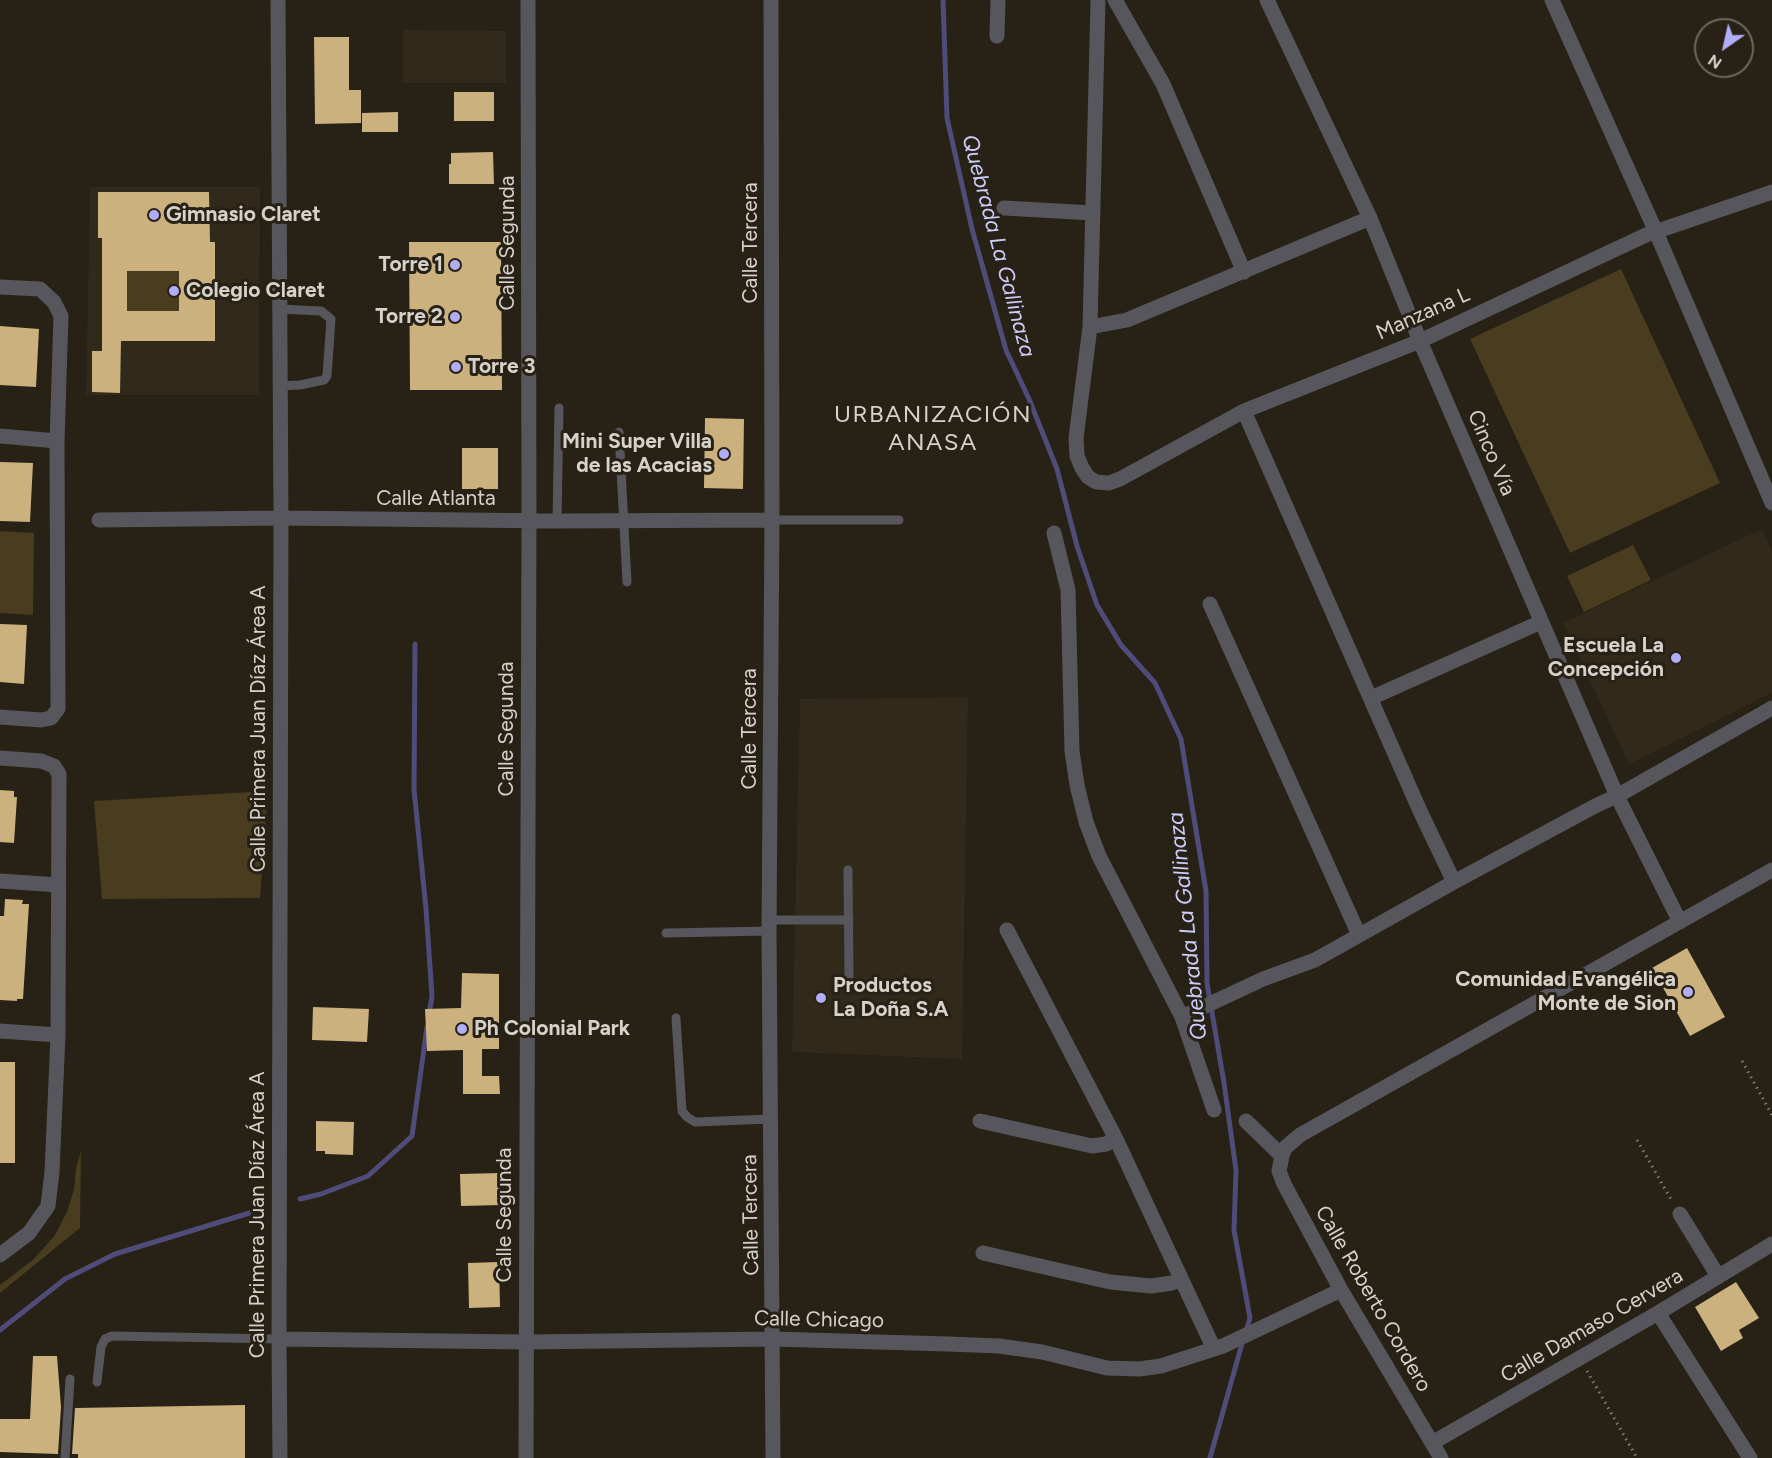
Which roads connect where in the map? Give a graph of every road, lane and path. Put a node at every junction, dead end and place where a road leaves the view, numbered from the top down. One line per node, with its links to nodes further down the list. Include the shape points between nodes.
1 (278, 0): 17 (street, Calle Primera Juan Díaz Área A)
2 (528, 0): 29 (street, Calle Segunda)
3 (771, 0): 31 (street, Calle Tercera)
4 (998, 0): 9 (street)
5 (1098, 0): 12 (street)
6 (1115, 0): 15 (street, via 1163,84)
7 (1267, 0): 13 (street, Cinco Vía)
8 (1552, 0): 14 (street)
9 (997, 36)
10 (1772, 192): 14 (street, Manzana L)
11 (1004, 208): 12 (street)
12 (1093, 213): 18 (street)
13 (1370, 218): 15 (street); 19 (street, Cinco Vía)
14 (1645, 236): 19 (street, Manzana L); 26 (street)
15 (1244, 272): 18 (street, via 1127,320)
16 (0, 287): 25 (street, via 40,289 54,302 61,316)
17 (279, 309): 20 (street, Calle Primera Juan Díaz Área A); 20 (lane, via 321,311 331,319 324,380)
18 (1090, 327): 22 (street, Manzana L, via 1076,438 1082,468 1096,482 1120,479)
19 (1420, 341): 22 (street, Manzana L); 37 (street, Cinco Vía)
20 (279, 386): 27 (street, Calle Primera Juan Díaz Área A)
21 (559, 408): 33 (lane)
22 (1244, 411): 38 (street)
23 (619, 432): 30 (lane)
24 (0, 436): 25 (street)
25 (57, 441): 40 (street, via 58,709 51,718 41,720)
26 (1772, 504)
27 (281, 518): 28 (street, Calle Atlanta); 29 (street, Calle Atlanta); 76 (street, Calle Primera Juan Díaz Área A)
28 (99, 520)
29 (529, 520): 33 (street, Calle Atlanta); 78 (street, Calle Segunda)
30 (624, 520): 31 (street, Calle Atlanta); 33 (street, Calle Atlanta); 35 (lane)
31 (772, 520): 32 (lane); 50 (street, Calle Tercera)
32 (899, 520)
33 (557, 521)
34 (1054, 533): 55 (street, via 1068,590 1072,751 1086,822 1099,856)
35 (627, 582)
36 (1210, 604): 53 (street)
37 (1541, 622): 38 (street); 42 (street, Cinco Vía)
38 (1371, 699): 46 (street)
39 (1772, 708): 42 (street)
40 (0, 717)
41 (0, 758): 47 (street, via 41,761 54,766 59,774)
42 (1617, 796): 46 (street); 49 (street, Cinco Vía)
43 (848, 870): 48 (lane)
44 (1772, 870): 49 (street)
45 (0, 881): 47 (street)
46 (1454, 882): 53 (street)
47 (59, 885): 58 (street)
48 (849, 920): 50 (lane); 54 (lane)
49 (1680, 922): 67 (street, via 1300,1135)
50 (769, 926): 52 (lane); 62 (street, Calle Tercera)
51 (1007, 930): 65 (street)
52 (666, 933)
53 (1359, 935): 55 (street, via 1315,960 1263,979)
54 (849, 978)
55 (1182, 1017): 60 (street)
56 (676, 1018): 62 (lane, via 682,1111 687,1118 695,1122)
57 (0, 1031): 58 (street)
58 (58, 1035): 71 (street, via 48,1206 29,1233)
59 (1742, 1061): 61 (path)
60 (1214, 1110)
61 (1772, 1115)
62 (771, 1119): 77 (street, Calle Tercera)
63 (980, 1121): 65 (street, via 1092,1146)
64 (1246, 1121): 67 (street)
65 (1116, 1139): 73 (street)
66 (1637, 1140): 68 (path)
67 (1282, 1156): 74 (street, Calle Roberto Cordero, via 1279,1171 1284,1185)
68 (1680, 1214): 72 (street)
69 (1772, 1244): 72 (street, Calle Damaso Cervera)
70 (983, 1253): 73 (street, via 1110,1282 1151,1286)
71 (0, 1255)
72 (1718, 1276): 75 (street, Calle Damaso Cervera)
73 (1181, 1280): 79 (street)
74 (1341, 1290): 79 (street, Calle Chicago); 83 (street, Calle Roberto Cordero)
75 (1658, 1313): 80 (street, Calle Damaso Cervera); 90 (street)
76 (279, 1339): 78 (street, Calle Chicago); 82 (lane, via 112,1336 101,1347); 85 (street, Calle Primera Juan Díaz Área A)
77 (773, 1340): 78 (street, Calle Chicago); 79 (street, Calle Chicago, via 999,1346 1107,1368 1139,1369); 87 (street, Calle Tercera)
78 (526, 1342): 86 (street, Calle Segunda)
79 (1219, 1347)
80 (1579, 1358): 83 (street, Calle Damaso Cervera); 89 (path)
81 (70, 1379): 84 (lane)
82 (97, 1382)
83 (1432, 1443): 88 (street, Calle Roberto Cordero)
84 (65, 1458)
85 (280, 1458)
86 (526, 1458)
87 (773, 1458)
88 (1441, 1458)
89 (1637, 1458)
90 (1750, 1458)

